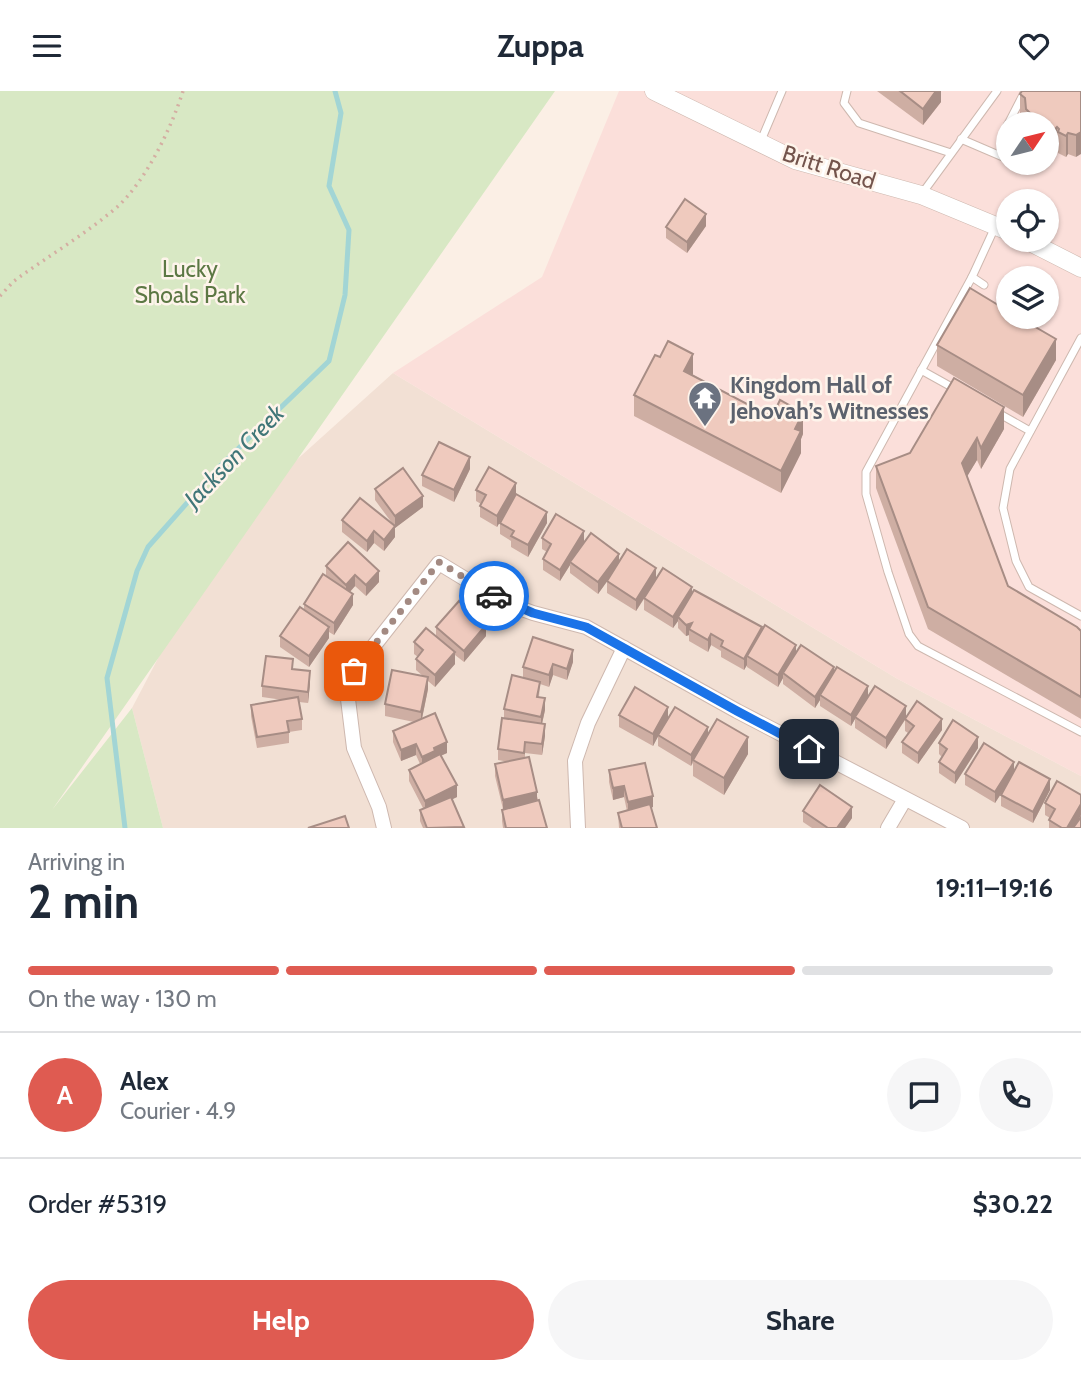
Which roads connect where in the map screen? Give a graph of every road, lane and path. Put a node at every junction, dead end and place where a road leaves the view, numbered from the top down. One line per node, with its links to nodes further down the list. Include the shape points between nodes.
1 (183, 91): 19 (path, via 173,121 142,176 117,207)
2 (654, 91): 9 (street, Britt Road)
3 (782, 91): 9 (lane)
4 (847, 91): 10 (lane, via 844,103 859,123)
5 (1025, 91): 7 (lane)
6 (995, 92): 8 (lane)
7 (1014, 112)
8 (961, 139): 10 (lane); 11 (lane)
9 (760, 144): 12 (street, Britt Road, via 795,160)
10 (951, 153): 12 (lane)
11 (996, 154)
12 (921, 195): 13 (street, Britt Road)
13 (996, 226)
14 (996, 238): 17 (lane)
15 (1050, 252): 16 (street)
16 (1081, 268)
17 (972, 277): 18 (lane); 21 (lane)
18 (984, 285)
19 (0, 296)
20 (1081, 338): 24 (lane)
21 (921, 370): 22 (lane); 27 (lane, via 866,472 866,494 909,634 918,646)
22 (970, 397)
23 (994, 411): 24 (lane)
24 (1030, 431): 25 (lane, via 1010,469 1003,508 1016,561 1029,587)
25 (1081, 616)
26 (624, 648): 28 (street); 29 (street, via 586,627 503,602 439,562 354,671 347,691 354,748); 30 (street, via 575,761)
27 (1081, 732)
28 (905, 799): 31 (street); 32 (street)
29 (384, 828)
30 (578, 828)
31 (888, 828)
32 (962, 828)

